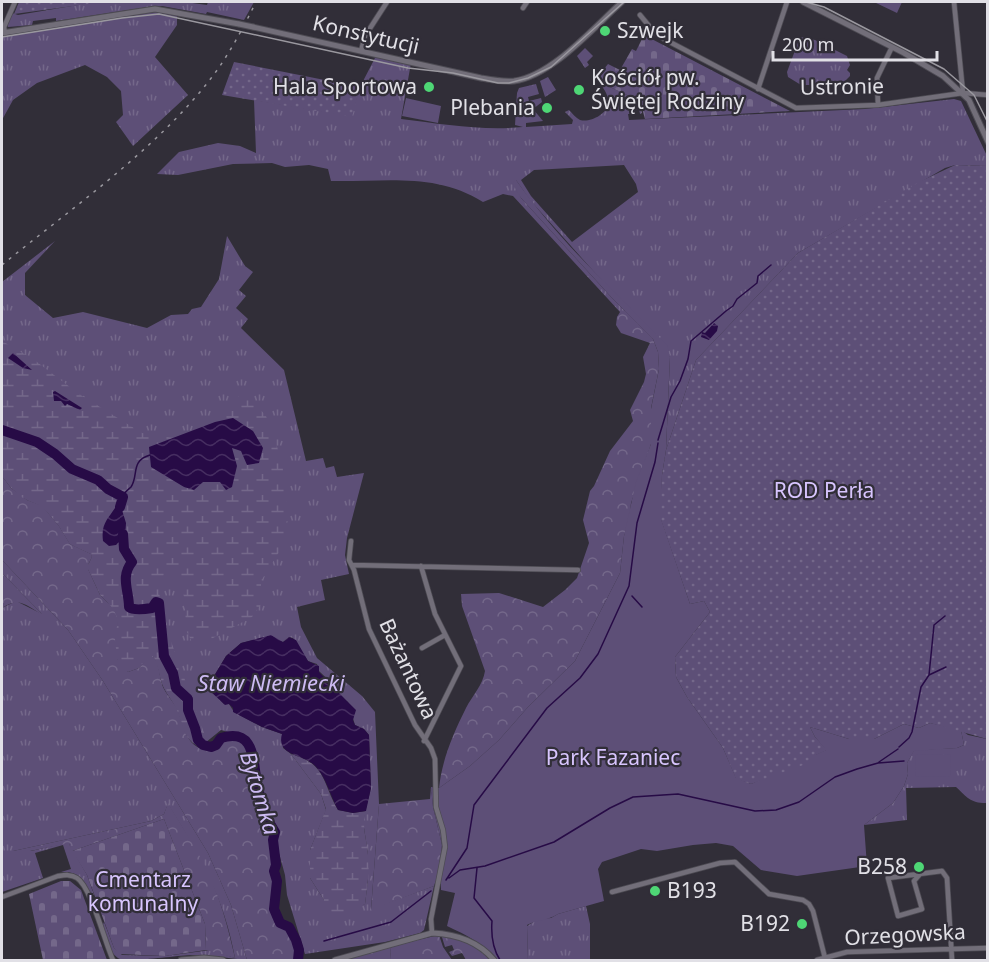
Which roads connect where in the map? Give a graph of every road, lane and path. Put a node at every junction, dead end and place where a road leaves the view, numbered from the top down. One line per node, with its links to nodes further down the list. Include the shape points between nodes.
1 (15, 2): 11 (street)
2 (387, 2): 13 (street, via 365,36)
3 (527, 2): 9 (street)
4 (622, 2): 13 (street, Konstytucji, via 554,63 519,80 481,78)
5 (787, 2): 14 (street)
6 (803, 2): 8 (street)
7 (954, 2): 15 (street)
8 (812, 3): 12 (street)
9 (523, 8)
10 (640, 15): 14 (street, Ustronie, via 664,39)
11 (3, 33): 13 (street, Konstytucji, bridge, via 156,9)
12 (892, 47): 15 (street, via 934,70); 17 (street, via 877,78)
13 (361, 51)
14 (758, 89): 17 (street, Ustronie, via 796,108)
15 (963, 93): 16 (street, Ustronie); 17 (street, Ustronie); 18 (street)
16 (987, 95)
17 (878, 105)
18 (987, 142)
19 (351, 541): 20 (street, Bażantowa)
20 (352, 565): 21 (street); 25 (street, Bażantowa, via 372,637)
21 (421, 566): 22 (street); 23 (street, Bażantowa)
22 (578, 570)
23 (445, 635): 24 (street); 25 (street, Bażantowa, via 461,666)
24 (422, 648)
25 (424, 741): 29 (street, Bażantowa, via 435,759 436,807 445,840)
26 (920, 874): 26 (street, via 888,878 898,916 922,909 914,881); 31 (street, via 942,871 947,878)
27 (612, 892): 32 (street, Orzegowska, via 735,862 769,894 809,904)
28 (2, 897): 33 (street, via 58,876 75,876 87,890)
29 (432, 933): 36 (street); 37 (street, via 466,939)
30 (987, 948): 31 (street, Orzegowska)
31 (951, 949): 32 (street, Orzegowska, via 847,952); 39 (street)
32 (825, 958): 38 (street, Orzegowska)
33 (112, 959)
34 (181, 960): 35 (street)
35 (224, 960)
36 (334, 960)
37 (494, 960)
38 (817, 960)
39 (952, 960)

